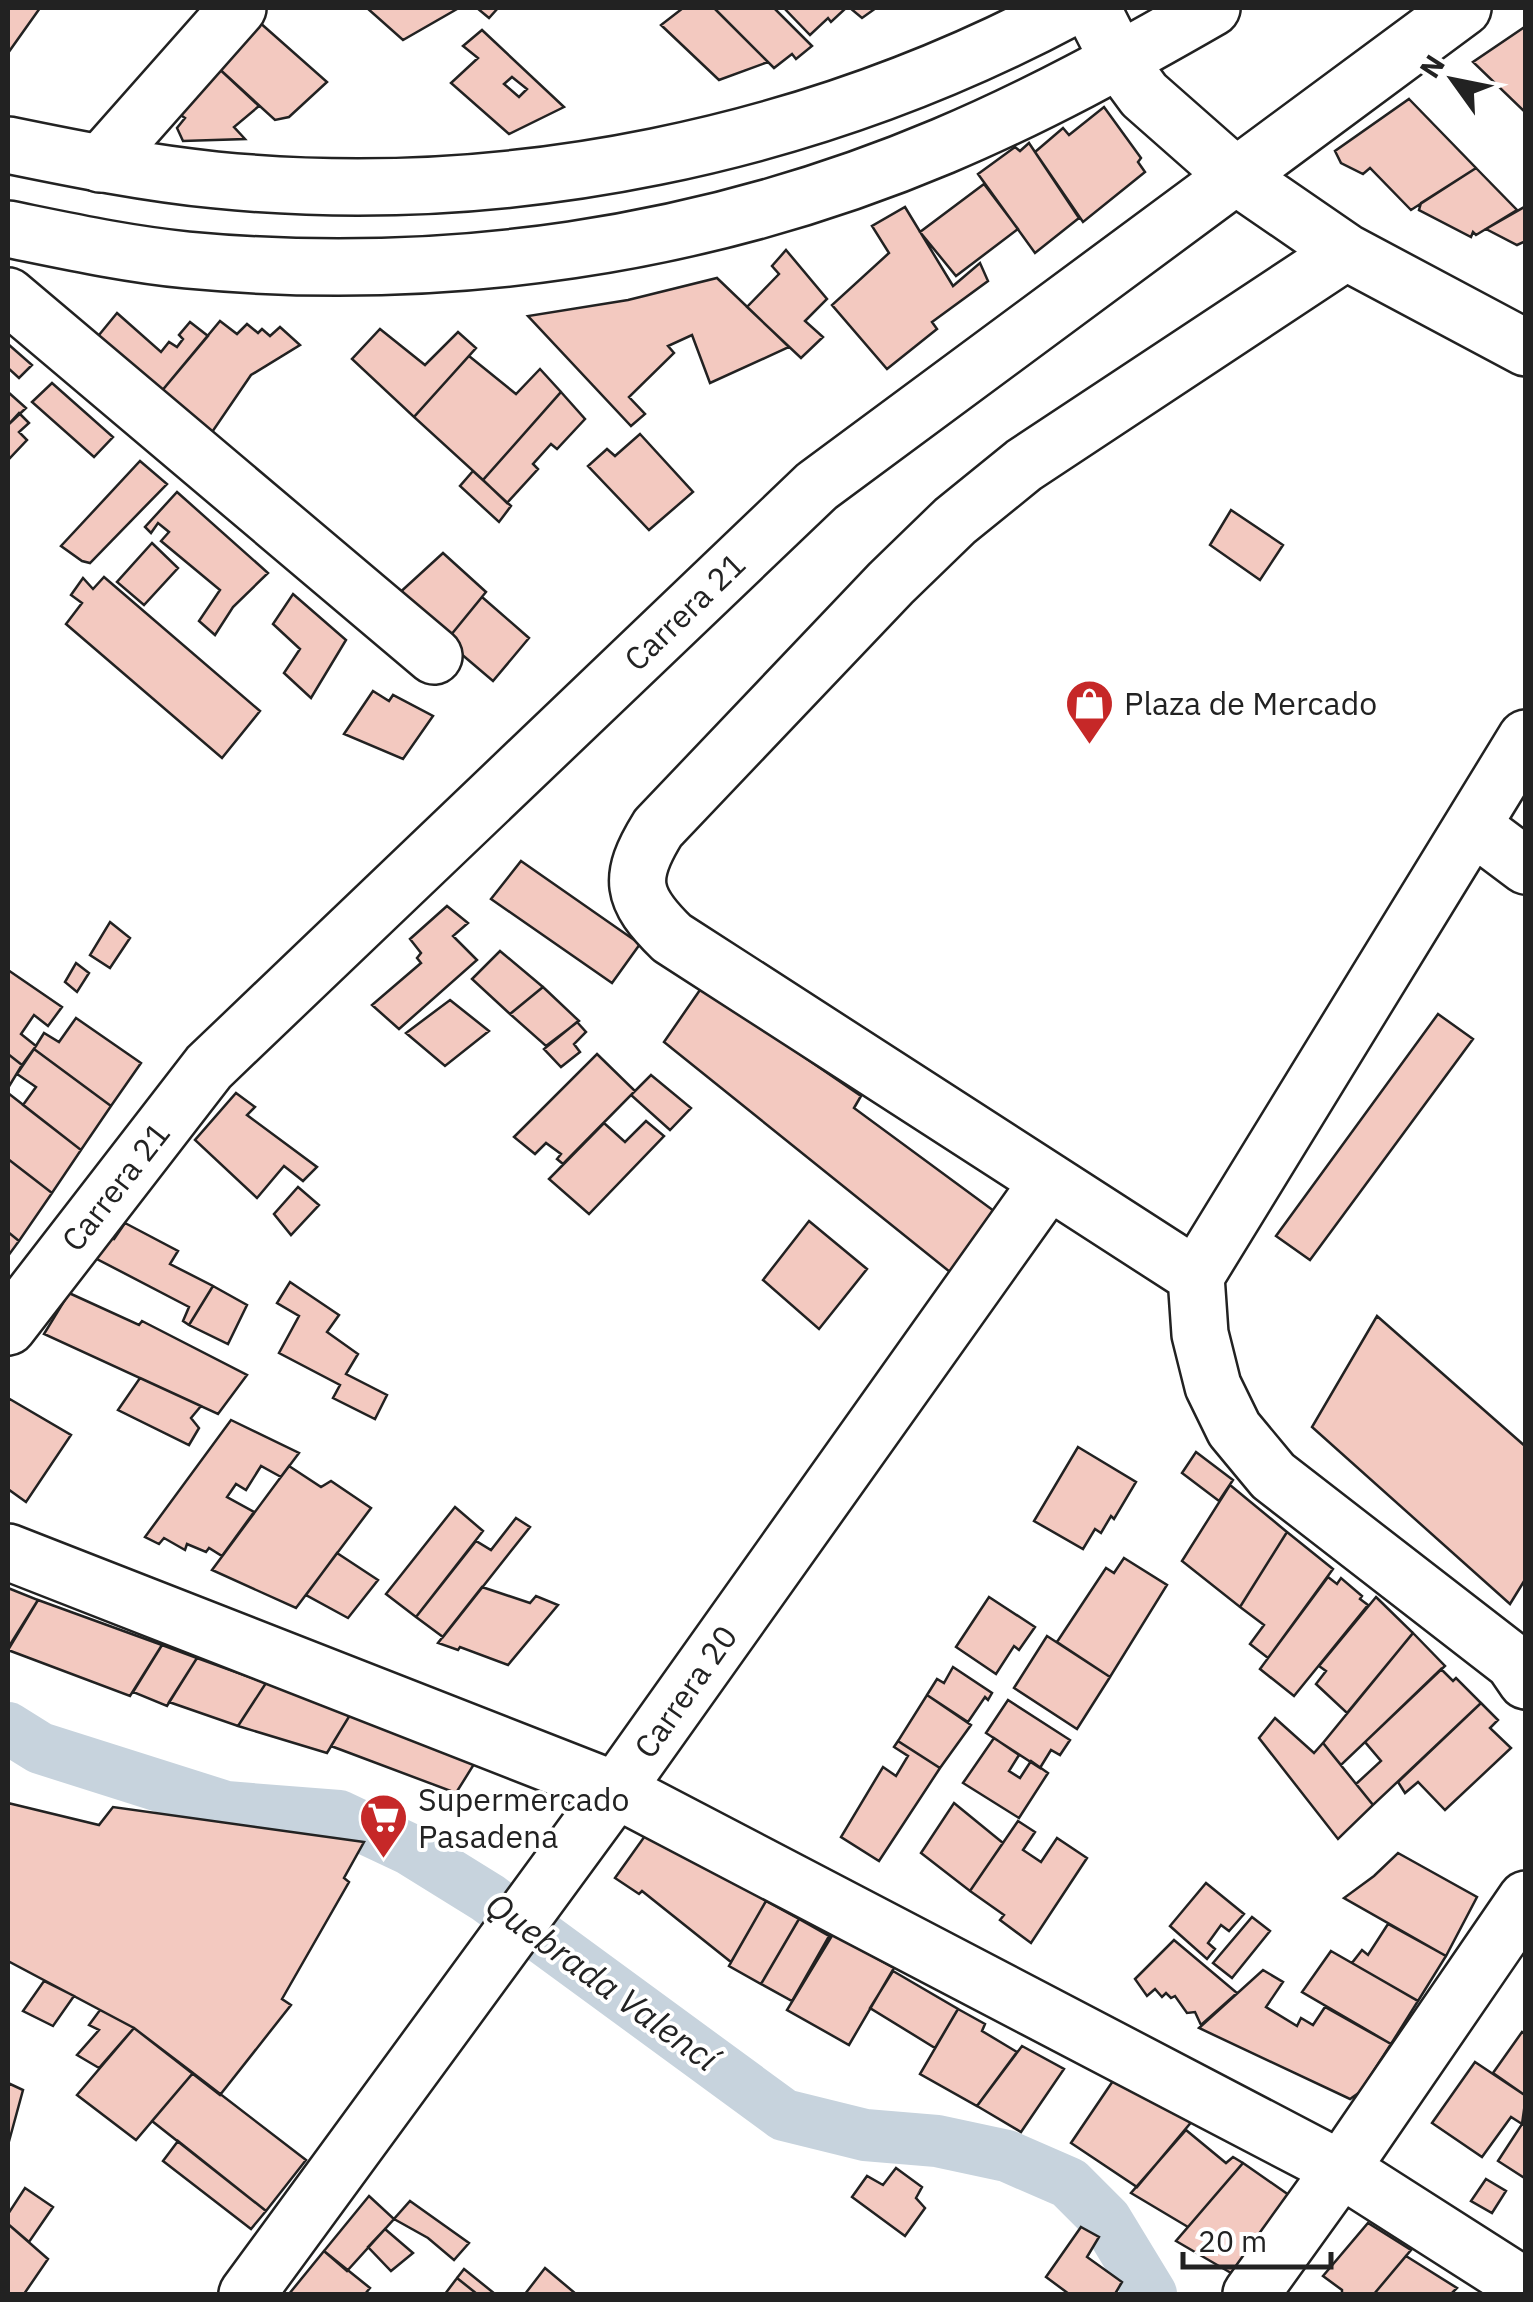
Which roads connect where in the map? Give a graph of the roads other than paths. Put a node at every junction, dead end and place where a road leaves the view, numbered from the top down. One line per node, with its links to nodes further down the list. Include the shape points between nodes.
1 (238, 8): 8 (main road)
2 (1070, 8): 8 (main road, via 849,104 715,143 570,172 412,185 304,185)
3 (1092, 8): 6 (main road)
4 (1212, 8): 6 (main road)
5 (1463, 8): 9 (main road, Carrera 21)
6 (1120, 61): 9 (main road, via 1144,95); 10 (main road, via 944,146 828,190 647,238 550,254 456,264 277,267 128,252)
7 (8, 145): 8 (main road)
8 (100, 164)
9 (1237, 177): 11 (main road); 20 (main road, Carrera 21, via 817,486 209,1067)
10 (8, 229)
11 (1346, 252): 13 (main road); 18 (main road, via 1024,465 955,520 658,828 640,857 638,891 648,914 672,938)
12 (8, 296): 14 (main road)
13 (1526, 348)
14 (434, 656)
15 (1526, 738): 16 (main road)
16 (1474, 827): 17 (main road); 19 (main road)
17 (1526, 866)
18 (1048, 1182): 19 (main road); 23 (main road, Carrera 20)
19 (1196, 1276): 22 (main road, via 1208,1368 1234,1429 1273,1476 1512,1662)
20 (8, 1327)
21 (8, 1552): 23 (main road)
22 (1526, 1681)
23 (616, 1790): 25 (main road); 27 (main road, Carrera 20)
24 (1526, 1899): 25 (main road)
25 (1341, 2169): 26 (main road); 28 (main road)
26 (1526, 2287)
27 (247, 2294)
28 (1250, 2294)

